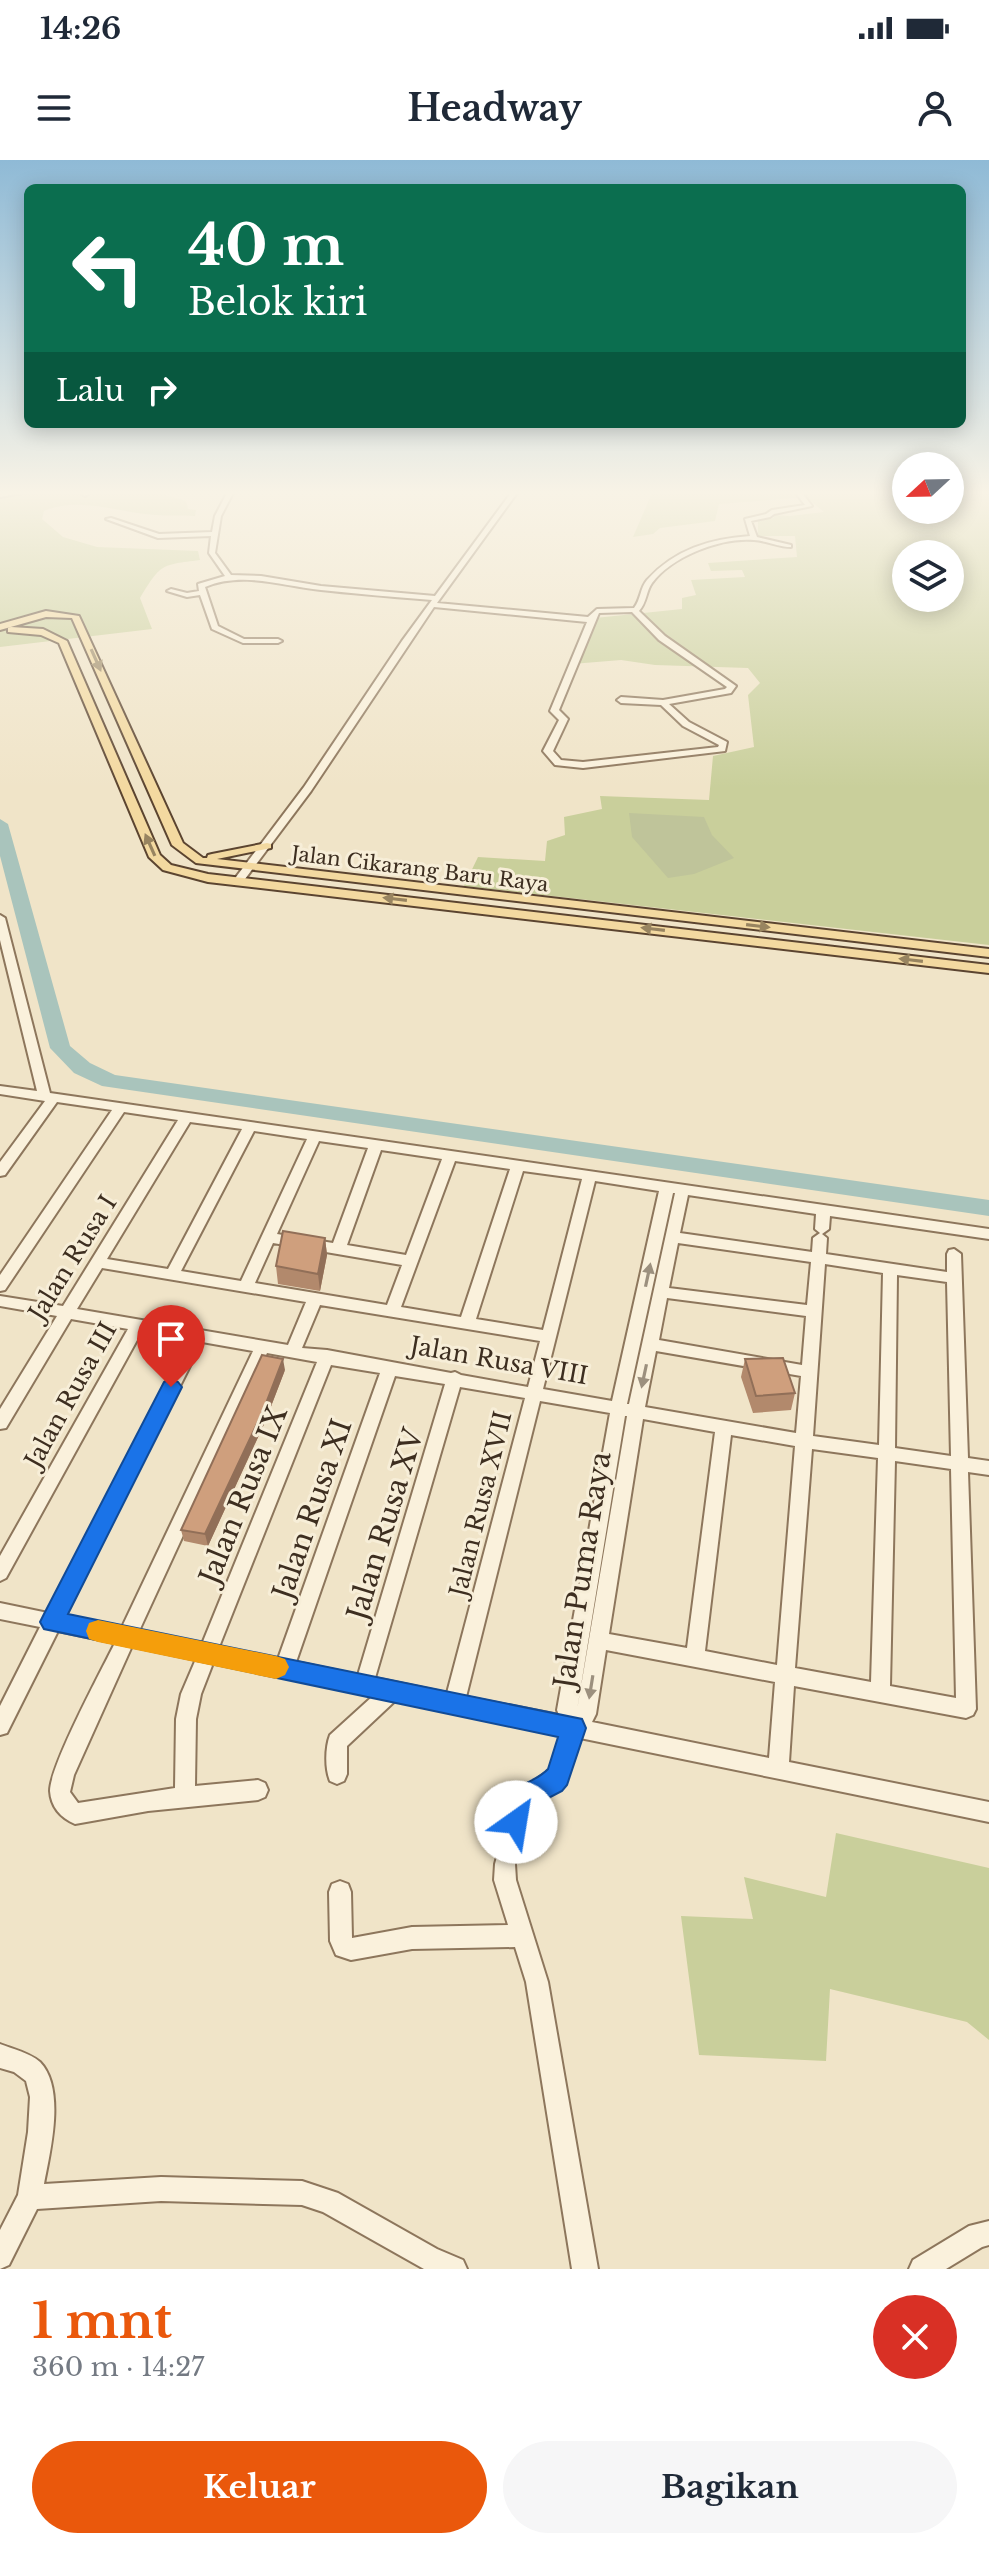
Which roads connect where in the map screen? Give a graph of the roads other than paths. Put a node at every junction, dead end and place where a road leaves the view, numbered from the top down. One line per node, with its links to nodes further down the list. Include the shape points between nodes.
1 (173, 591): 5 (street)
2 (348, 591): 6 (street)
3 (443, 591): 6 (street)
4 (645, 591): 7 (street)
5 (200, 593): 12 (street, via 215,627 243,641)
6 (435, 602): 9 (street); 15 (street)
7 (635, 610): 9 (street, via 597,611); 14 (street, via 662,638 733,688)
8 (75, 616): 10 (main road, via 46,614); 11 (main road, via 45,622 44,627); 16 (main road, one-way to 16, via 178,845)
9 (591, 619): 14 (street, via 554,711 564,719 550,756 558,763 583,765 725,748)
10 (0, 629): 11 (main road)
11 (57, 635): 18 (main road, Jalan Cikarang Baru Raya, one-way to 11, via 185,874 155,857)
12 (278, 641)
13 (621, 700): 14 (street)
14 (663, 703)
15 (267, 846): 16 (main road, via 231,856); 17 (street)
16 (191, 857): 17 (main road, Jalan Cikarang Baru Raya)
17 (248, 868): 18 (street); 20 (main road, Jalan Cikarang Baru Raya, one-way to 20)
18 (238, 881): 21 (main road, Jalan Cikarang Baru Raya, one-way to 18)
19 (0, 918): 22 (street)
20 (989, 953)
21 (989, 969)
22 (38, 1074): 24 (street); 25 (street)
23 (0, 1090): 24 (street)
24 (16, 1093): 25 (street)
25 (49, 1097): 26 (street); 33 (street)
26 (120, 1108): 27 (street); 48 (street)
27 (186, 1117): 28 (street); 44 (street, Jalan Rusa I)
28 (250, 1127): 29 (street); 46 (street)
29 (315, 1136): 30 (street); 38 (street)
30 (376, 1145): 31 (street); 40 (street)
31 (450, 1156): 32 (street); 43 (street)
32 (518, 1166): 34 (street); 56 (street)
33 (0, 1172)
34 (590, 1176): 35 (street); 59 (street, Jalan Rusa XVII)
35 (675, 1188): 36 (street); 39 (street, Jalan Puma Raya); 68 (street, one-way to 35)
36 (823, 1210): 37 (street); 42 (street)
37 (989, 1234)
38 (268, 1237): 40 (street); 49 (street)
39 (672, 1237): 42 (street); 50 (street, Jalan Puma Raya)
40 (338, 1249): 43 (street)
41 (954, 1254): 47 (street)
42 (819, 1260): 45 (street); 55 (street)
43 (411, 1261): 53 (street)
44 (96, 1262): 46 (street); 54 (street, Jalan Rusa I)
45 (890, 1269): 47 (street); 72 (street)
46 (172, 1274): 49 (street)
47 (954, 1278): 73 (street)
48 (0, 1286)
49 (246, 1286): 51 (street)
50 (661, 1292): 55 (street); 60 (street, Jalan Puma Raya)
51 (315, 1298): 53 (street); 62 (street)
52 (0, 1301): 54 (street, Jalan Rusa VIII)
53 (392, 1311): 56 (street)
54 (65, 1312): 57 (street, Jalan Rusa VIII); 69 (street, Jalan Rusa I)
55 (815, 1312): 65 (street)
56 (467, 1323): 59 (street)
57 (138, 1324): 58 (street, Jalan Rusa VIII); 75 (street, Jalan Rusa III)
58 (198, 1334): 61 (street, Jalan Rusa VIII); 77 (street)
59 (548, 1337): 67 (street, Jalan Rusa XVII)
60 (650, 1344): 65 (street); 68 (street, Jalan Puma Raya, one-way to 68)
61 (263, 1345): 62 (street, Jalan Rusa VIII); 78 (street)
62 (293, 1351): 63 (street, Jalan Rusa VIII)
63 (327, 1356): 64 (street, Jalan Rusa VIII); 80 (street, Jalan Rusa IX)
64 (390, 1367): 66 (street, Jalan Rusa VIII); 82 (street, Jalan Rusa XI)
65 (810, 1372): 71 (street)
66 (455, 1378): 67 (street, Jalan Rusa VIII); 84 (street, Jalan Rusa XV)
67 (534, 1392): 68 (street, Jalan Rusa VIII); 87 (street, Jalan Rusa XVII)
68 (628, 1408): 70 (street, Jalan Rusa VIII); 79 (street, Jalan Puma Raya); 89 (street, Jalan Puma Raya, via 567,1710)
69 (0, 1423)
70 (724, 1426): 71 (street, Jalan Rusa VIII); 81 (street)
71 (805, 1441): 72 (street, Jalan Rusa VIII); 83 (street)
72 (885, 1453): 73 (street, Jalan Rusa VIII); 86 (street)
73 (961, 1464): 74 (street, Jalan Rusa VIII); 86 (street, via 968,1707)
74 (989, 1468)
75 (0, 1573)
76 (0, 1611): 77 (street)
77 (52, 1622): 78 (street); 88 (street)
78 (128, 1637): 80 (street); 93 (street, via 75,1748 59,1798 75,1814)
79 (598, 1640): 81 (street); 89 (street, Jalan Puma Raya, one-way to 89, via 586,1714)
80 (206, 1653): 82 (street); 93 (street, Jalan Rusa IX, via 187,1707)
81 (695, 1657): 83 (street)
82 (284, 1669): 84 (street)
83 (787, 1675): 86 (street); 90 (street)
84 (364, 1685): 85 (street)
85 (392, 1691): 87 (street); 91 (street, via 337,1742)
86 (880, 1692)
87 (454, 1704): 89 (street)
88 (0, 1726)
89 (573, 1728): 90 (street); 96 (street, via 558,1776 522,1801 505,1864)
90 (778, 1769): 94 (street)
91 (337, 1774)
92 (258, 1790): 93 (street)
93 (185, 1797)
94 (989, 1812)
95 (340, 1892): 96 (street, via 341,1941 351,1949 412,1938)
96 (523, 1936): 102 (street, via 537,1982)
97 (0, 2056): 98 (street, via 21,2063 41,2085)
98 (30, 2197): 100 (street); 101 (street, via 161,2189 302,2193 329,2202)
99 (989, 2233): 103 (street)
100 (0, 2256)
101 (454, 2269)
102 (585, 2269)
103 (922, 2269)

